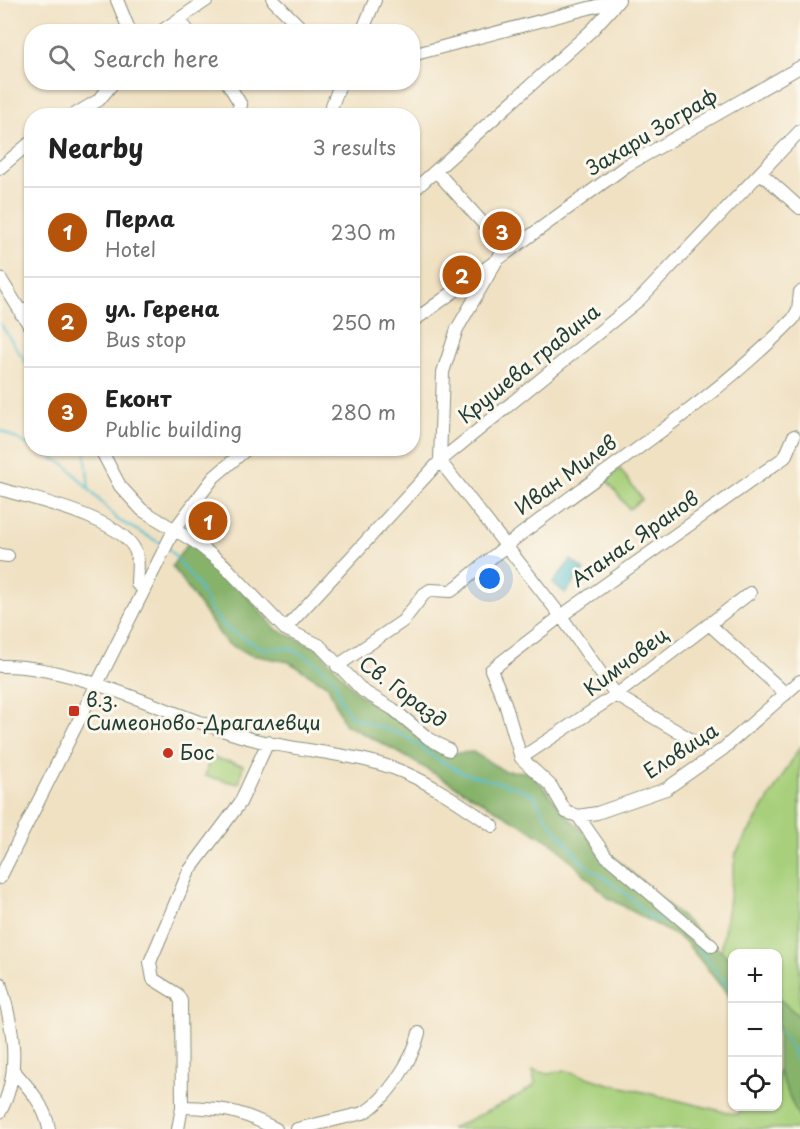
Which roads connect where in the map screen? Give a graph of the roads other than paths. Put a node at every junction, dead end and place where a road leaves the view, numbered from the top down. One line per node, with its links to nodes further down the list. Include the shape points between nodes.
1 (117, 0): 7 (street)
2 (207, 0): 6 (street)
3 (273, 0): 10 (street)
4 (375, 0): 11 (street)
5 (619, 0): 12 (street); 23 (street, via 592,30)
6 (179, 19): 8 (street); 9 (street)
7 (127, 24)
8 (172, 24)
9 (183, 24)
10 (297, 24)
11 (365, 24)
12 (420, 53)
13 (800, 67): 27 (street, Захари Зограф, via 626,166)
14 (107, 90): 17 (street)
15 (231, 90): 18 (street, via 241,105)
16 (338, 90): 19 (street)
17 (86, 108)
18 (239, 108)
19 (331, 108)
20 (800, 131): 24 (street, Крушева градина)
21 (24, 148): 22 (street)
22 (0, 168)
23 (436, 171): 25 (street); 27 (street)
24 (762, 174): 26 (street); 37 (street, Крушева градина, via 640,299)
25 (420, 185)
26 (800, 208)
27 (504, 253): 32 (street, Захари Зограф); 37 (street, via 458,329 443,372)
28 (0, 278): 31 (street)
29 (800, 292): 40 (street, Иван Милев, via 793,319 727,382)
30 (24, 312): 31 (street)
31 (21, 314): 33 (street)
32 (420, 316)
33 (24, 318)
34 (794, 436): 43 (street, Атанас Яранов, via 785,457)
35 (104, 456): 39 (street, Св. Горазд, via 120,486)
36 (239, 456): 39 (street, via 209,483)
37 (440, 461): 40 (street); 45 (street, Крушева градина)
38 (0, 489): 41 (street, via 96,518 130,543 137,555 136,584)
39 (172, 534): 41 (street); 45 (street, Св. Горазд, via 186,535 224,566)
40 (506, 543): 43 (street); 47 (street, Иван Милев, via 451,591 430,590 424,594 403,621)
41 (143, 589): 49 (street)
42 (750, 593): 44 (street, Кимчовец)
43 (561, 616): 51 (street); 55 (street, Атанас Яранов, via 491,670)
44 (709, 624): 50 (street); 51 (street, Кимчовец)
45 (285, 629): 47 (street, Св. Горазд, via 319,645)
46 (0, 666): 49 (street, via 19,666)
47 (337, 666): 54 (street, Св. Горазд, via 363,691)
48 (800, 681): 50 (street, Еловица)
49 (94, 685): 53 (street); 58 (street)
50 (786, 694): 56 (street, Еловица, via 723,749 666,789)
51 (616, 695): 52 (street); 55 (street, Кимчовец)
52 (690, 739)
53 (268, 742): 57 (street, via 403,772 441,791); 63 (street, via 240,803 189,871 150,962 153,979 182,1001)
54 (449, 750)
55 (521, 758): 56 (street, via 551,786 566,812)
56 (578, 816): 59 (street, via 606,856)
57 (493, 826)
58 (0, 878)
59 (712, 946)
60 (0, 983): 62 (street, via 13,1034)
61 (419, 1033): 68 (street, via 406,1066 372,1108)
62 (13, 1070): 64 (street); 65 (street, via 41,1105)
63 (182, 1107): 66 (street); 67 (street, via 235,1110)
64 (0, 1112)
65 (49, 1129)
66 (178, 1129)
67 (276, 1129)
68 (297, 1129)

